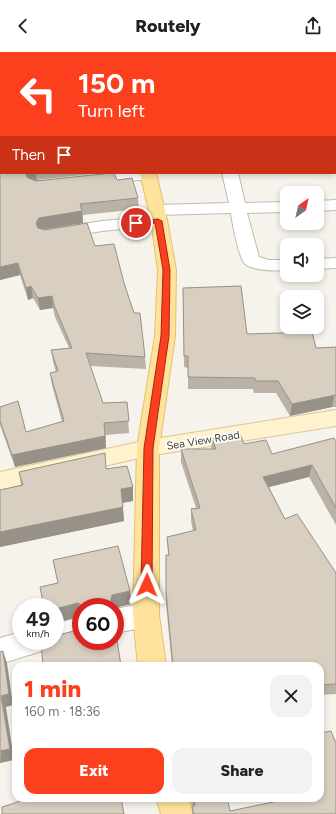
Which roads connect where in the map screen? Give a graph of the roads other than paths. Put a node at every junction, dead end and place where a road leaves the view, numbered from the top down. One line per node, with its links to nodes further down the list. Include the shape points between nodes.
1 (140, 174): 4 (street)
2 (148, 174): 9 (main road)
3 (230, 174): 8 (street)
4 (75, 182)
5 (336, 205): 6 (street)
6 (324, 206)
7 (280, 207): 8 (street)
8 (237, 208): 9 (street); 13 (street, via 252,260 258,264)
9 (157, 216): 10 (street); 15 (main road, via 167,270 165,336)
10 (47, 235)
11 (336, 263): 12 (street)
12 (324, 264)
13 (280, 265)
14 (336, 418): 15 (main road, Sea View Road)
15 (148, 448): 16 (main road, Sea View Road); 17 (main road)
16 (0, 481)
17 (146, 615): 18 (street); 21 (main road)
18 (124, 619)
19 (12, 648): 20 (street)
20 (0, 651)
21 (152, 662)
22 (173, 802): 23 (main road)
23 (177, 814)

